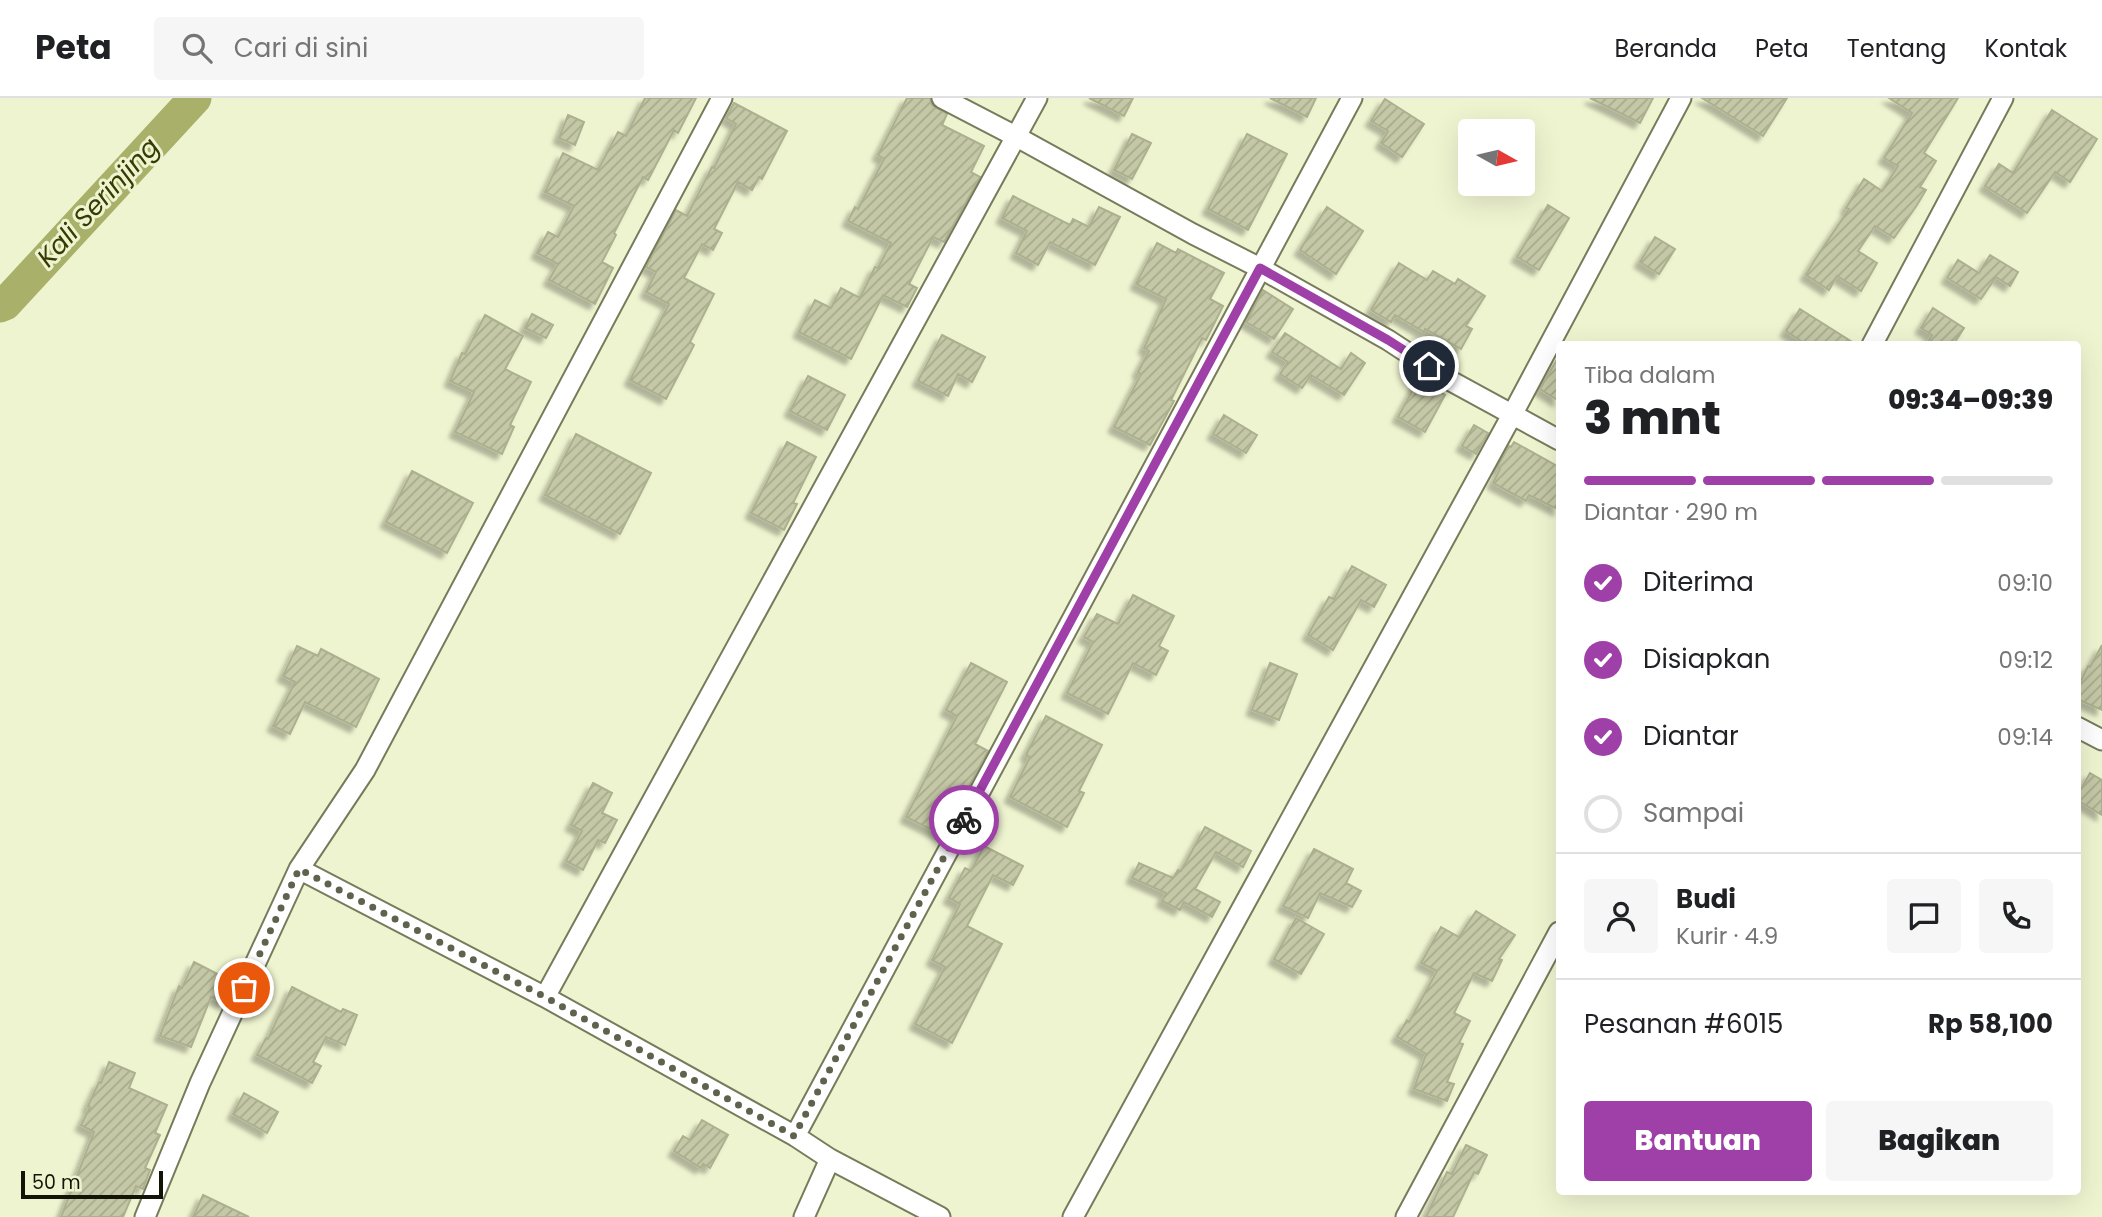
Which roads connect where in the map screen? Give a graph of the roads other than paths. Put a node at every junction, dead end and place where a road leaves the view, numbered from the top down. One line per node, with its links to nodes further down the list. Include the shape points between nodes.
1 (722, 98): 14 (street, via 365,770)
2 (942, 98): 7 (street)
3 (1037, 98): 7 (street)
4 (1352, 98): 8 (street)
5 (1681, 98): 10 (street)
6 (2003, 98): 9 (street)
7 (1017, 137): 8 (street); 16 (street)
8 (1260, 268): 10 (street); 17 (street)
9 (1874, 341)
10 (1512, 415): 11 (street); 22 (street)
11 (1556, 438)
12 (2081, 728): 13 (street)
13 (2102, 740)
14 (299, 869): 16 (street); 19 (street, via 200,1083)
15 (1556, 938): 23 (street)
16 (545, 997): 17 (street)
17 (794, 1136): 18 (street)
18 (830, 1159): 20 (street); 21 (street)
19 (145, 1217)
20 (804, 1217)
21 (940, 1217)
22 (1073, 1217)
23 (1406, 1217)

